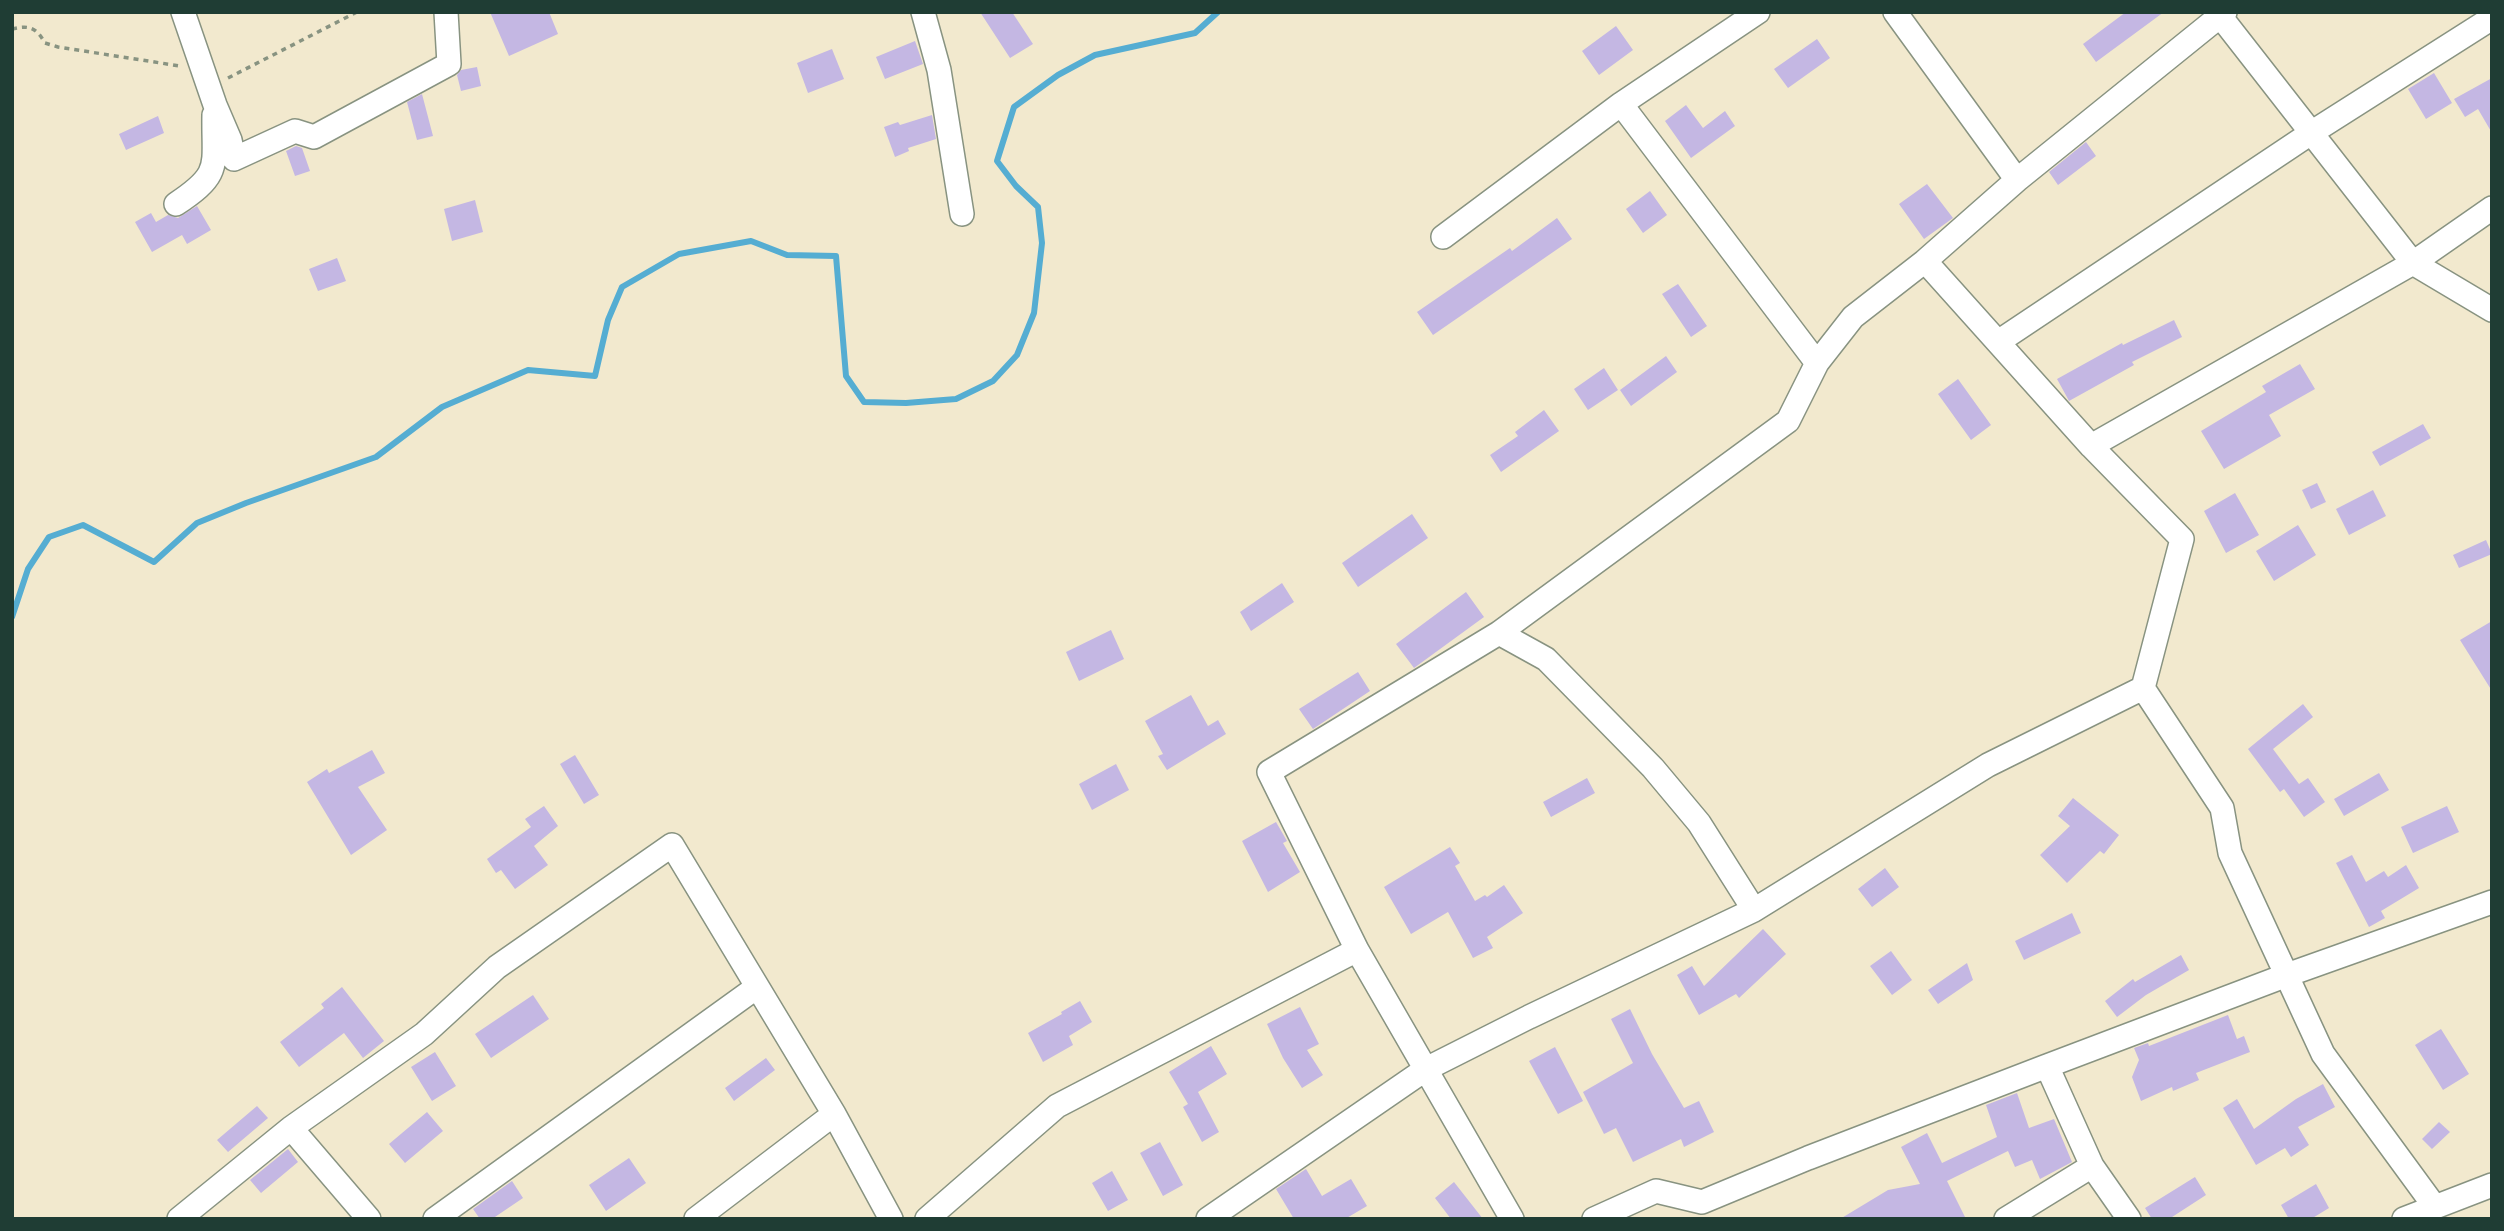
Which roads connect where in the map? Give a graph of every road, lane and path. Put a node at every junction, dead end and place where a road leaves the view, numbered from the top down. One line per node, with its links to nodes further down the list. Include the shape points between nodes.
1 (183, 12): 9 (street)
2 (446, 12): 9 (street, via 449,64 314,137 295,131 234,159)
3 (923, 12): 14 (street, via 939,69)
4 (1759, 12): 8 (street)
5 (1895, 12): 11 (street)
6 (2220, 13): 10 (street); 11 (street)
7 (2492, 18): 10 (street)
8 (1621, 104): 15 (street); 20 (street)
9 (215, 105): 12 (street, via 210,177)
10 (2311, 133): 17 (street); 19 (street)
11 (2017, 180): 16 (street)
12 (176, 204)
13 (2492, 208): 17 (street)
14 (962, 214)
15 (1443, 237)
16 (1925, 261): 19 (street); 20 (street, via 1853,317)
17 (2413, 263): 18 (street); 21 (street)
18 (2492, 310)
19 (1998, 342): 21 (street)
20 (1817, 363): 22 (street, via 1788,421)
21 (2091, 446): 23 (street, via 2182,539)
22 (1499, 633): 25 (street, via 1546,659 1653,768 1699,823); 26 (street, via 1269,772)
23 (2143, 688): 25 (street, via 1988,765); 27 (street, via 2222,808 2230,853)
24 (2492, 902): 27 (street)
25 (1754, 910): 30 (street)
26 (1357, 950): 30 (street); 41 (street, via 1057,1106)
27 (2287, 975): 29 (street); 35 (street, via 2323,1054)
28 (757, 987): 31 (street); 32 (street, via 672,845 497,967 424,1034); 38 (street)
29 (2047, 1066): 33 (street); 44 (street, via 1702,1202 1656,1191)
30 (1426, 1069): 42 (street); 43 (street)
31 (834, 1114): 39 (street); 40 (street)
32 (291, 1128): 36 (street); 37 (street)
33 (2092, 1166): 45 (street); 46 (street)
34 (2492, 1185): 35 (street)
35 (2435, 1206): 47 (street)
36 (179, 1219)
37 (369, 1219)
38 (435, 1219)
39 (696, 1219)
40 (891, 1219)
41 (927, 1219)
42 (1209, 1219)
43 (1512, 1219)
44 (1594, 1219)
45 (2006, 1219)
46 (2129, 1219)
47 (2404, 1219)

